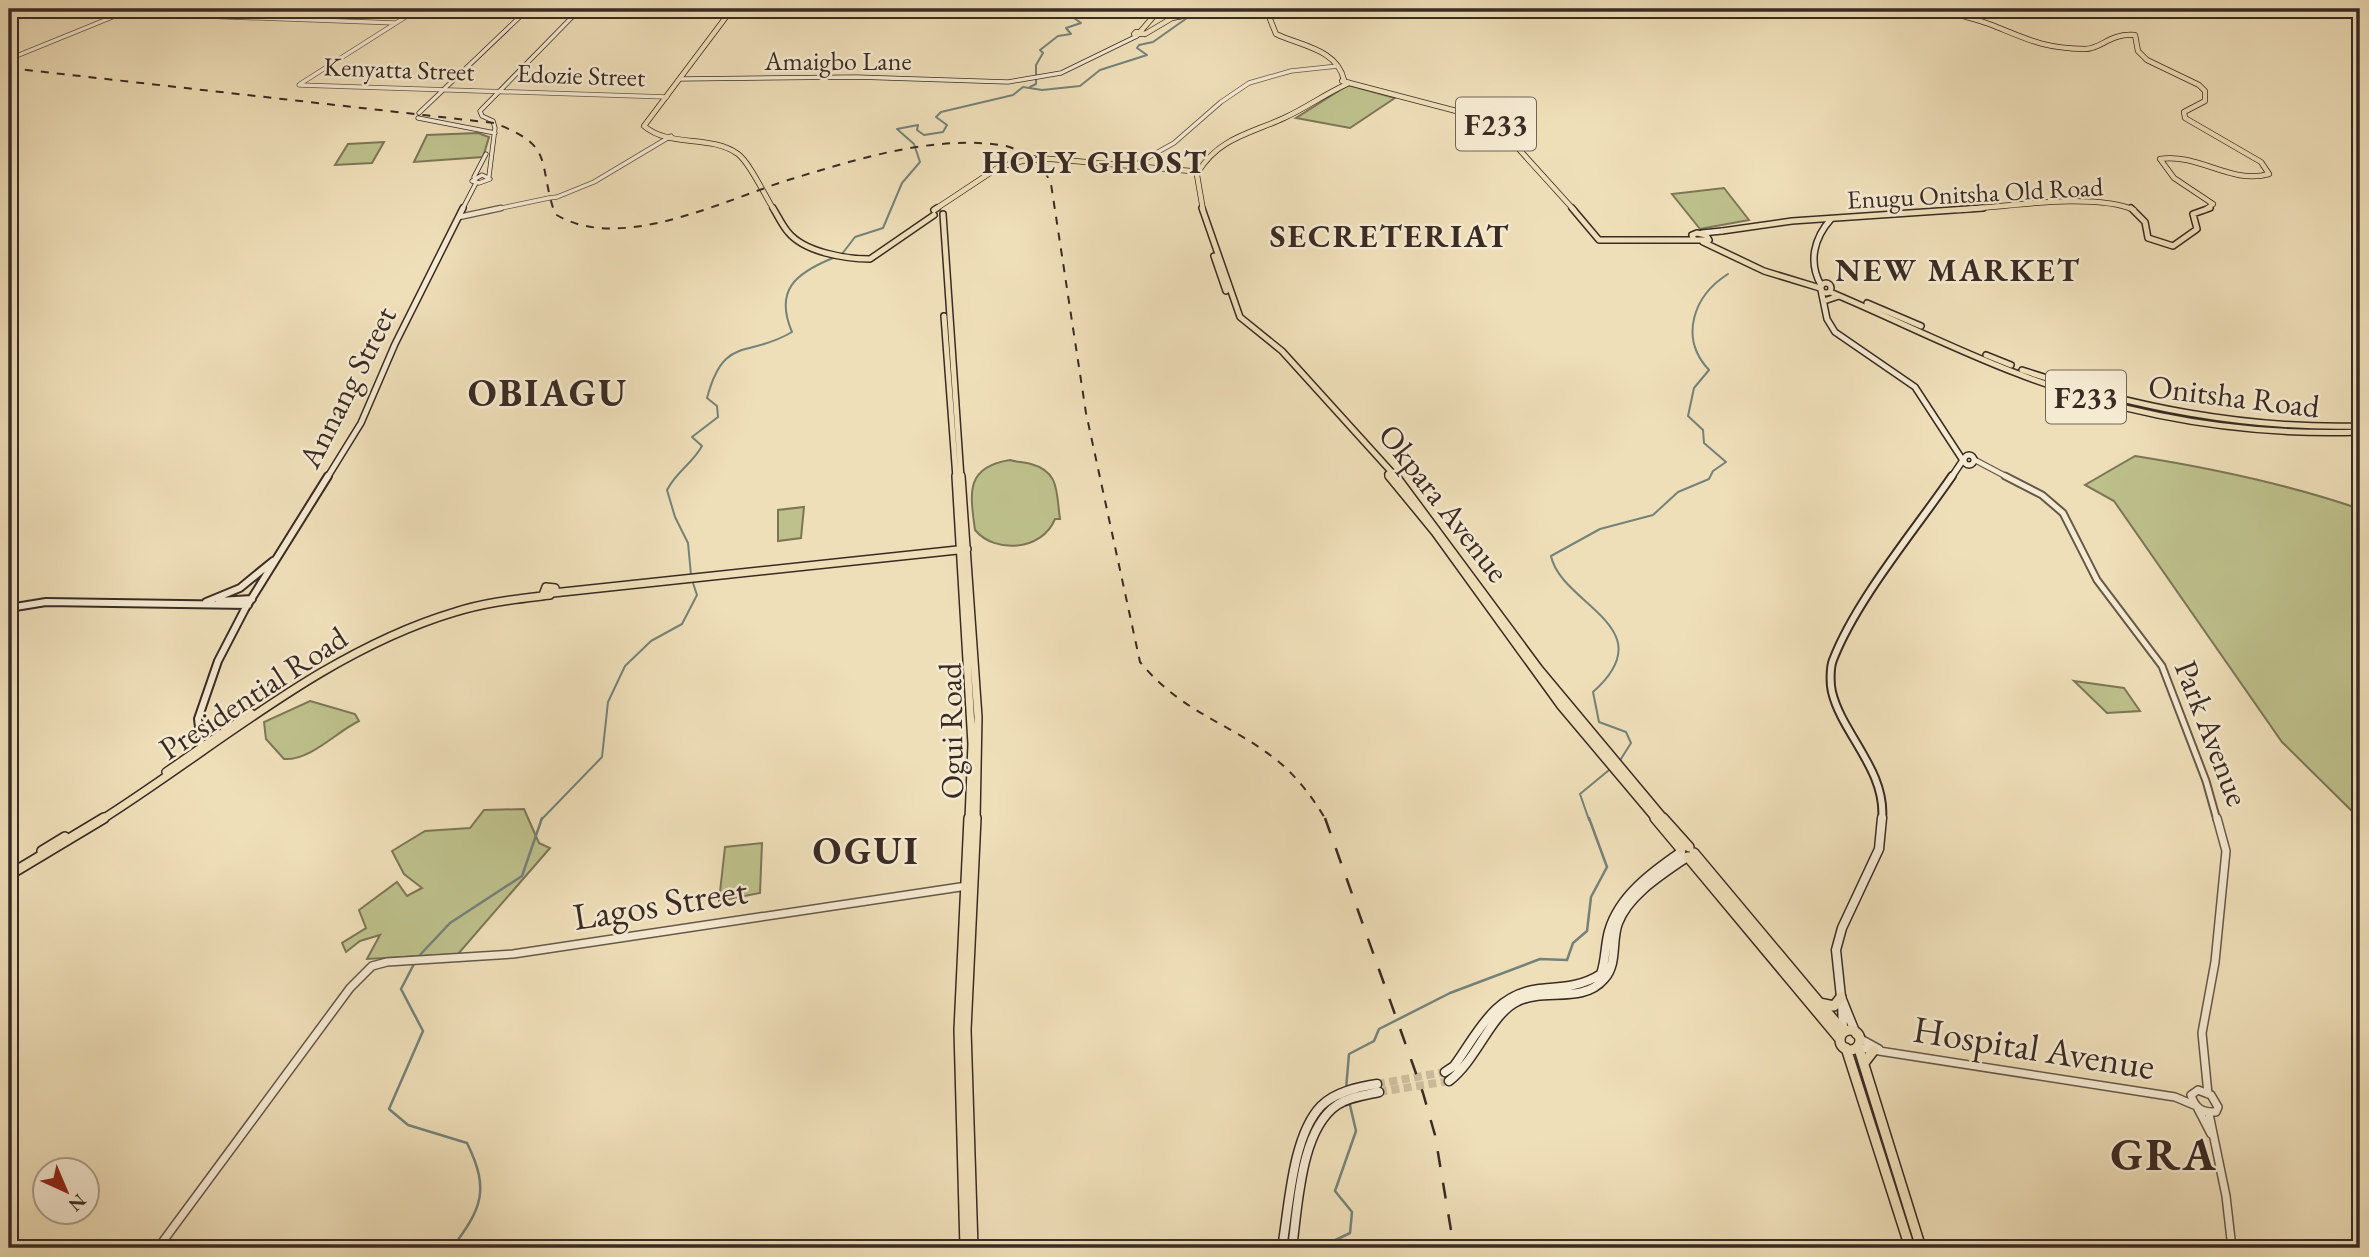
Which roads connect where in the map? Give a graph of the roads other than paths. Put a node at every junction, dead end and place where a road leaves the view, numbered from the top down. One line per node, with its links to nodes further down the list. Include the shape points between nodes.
1 (134, 9): 11 (street); 13 (street)
2 (418, 9): 11 (street)
3 (527, 9): 17 (main road)
4 (580, 9): 18 (main road)
5 (733, 9): 15 (main road)
6 (1159, 9): 12 (main road)
7 (1212, 9): 12 (main road, via 1164,18)
8 (1219, 9): 12 (main road, via 1172,18)
9 (1268, 9): 14 (main road, via 1277,35 1326,54); 16 (main road, via 1281,34 1331,55)
10 (1935, 9): 28 (main road, Enugu Onitsha Old Road, via 1991,24 2048,48 2090,49 2118,34 2135,35 2138,51 2147,60 2205,91 2206,101 2185,112 2185,118 2261,162 2269,174 2234,174 2180,158 2160,159 2174,177 2213,205 2193,214 2197,229 2173,246 2148,238 2138,213 2110,204 2066,202)
11 (396, 23): 17 (street, Kenyatta Street, via 299,85)
12 (1141, 33): 15 (main road, Amaigbo Lane, via 1068,70 999,83 856,76)
13 (9, 59)
14 (1338, 66): 16 (main road); 23 (street, via 1291,71 1250,83 1174,143)
15 (678, 79): 19 (main road)
16 (1348, 82): 24 (main road, via 1283,118 1224,140); 32 (main road, F233, via 1497,125)
17 (442, 90): 18 (street, Kenyatta Street); 20 (main road, via 418,116 426,122)
18 (497, 92): 19 (street, Edozie Street); 20 (main road, via 480,112 493,121)
19 (665, 97): 21 (main road, via 644,126 651,133)
20 (493, 133): 25 (main road, Annang Street); 25 (main road, via 489,176 487,181)
21 (670, 137): 26 (main road, via 735,152 794,240 874,258); 27 (street, bridge, via 594,182 557,197)
22 (1037, 159): 23 (main road); 24 (main road); 26 (main road, via 996,170); 26 (main road, via 999,167)
23 (1132, 166): 24 (main road)
24 (1193, 173): 56 (main road, Okpara Avenue, via 1197,200 1237,318 1276,351 1374,458 1530,661)
25 (475, 180): 27 (main road, Annang Street)
26 (937, 213): 45 (main road, Ogui Road)
27 (462, 216): 47 (main road, Annang Street, via 395,345 361,423)
28 (1831, 219): 29 (main road, Enugu Onitsha Old Road); 30 (main road)
29 (1818, 220): 30 (main road); 31 (main road, Enugu Onitsha Old Road)
30 (1826, 224): 35 (main road, via 1814,249 1817,276)
31 (1722, 231): 33 (main road)
32 (1592, 232): 33 (main road, F233, via 1601,240); 34 (main road)
33 (1705, 238): 35 (main road, Onitsha Road / F233, via 1765,271)
34 (1587, 239)
35 (1825, 288): 36 (main road, Onitsha Road / F233); 37 (main road); 38 (main road, Onitsha Road / F233)
36 (1839, 296): 37 (main road); 38 (main road, Onitsha Road / F233)
37 (1824, 301): 41 (main road, via 1835,332 1911,383)
38 (2020, 372): 39 (main road, Onitsha Road / F233, via 2123,402 2194,416 2293,427); 40 (main road, Onitsha Road / F233, via 2107,403 2189,421 2290,432)
39 (2360, 426)
40 (2360, 432)
41 (1953, 440): 42 (main road); 43 (main road)
42 (1962, 459): 43 (main road); 44 (main road)
43 (1973, 462): 44 (main road); 72 (street, Park Avenue, via 2042,495 2065,517 2093,574 2162,666 2206,781 2226,851 2214,972 2202,1034)
44 (1955, 473): 62 (main road, via 1852,620 1831,663 1832,692 1877,782 1884,823 1879,849 1839,939 1836,962)
45 (963, 547): 46 (main road); 46 (main road); 59 (main road, Ogui Road, via 972,744)
46 (950, 549): 54 (main road, Presidential Road, via 587,588 554,591 548,587 543,593 466,607 421,621 328,666)
47 (280, 555): 48 (main road); 50 (main road, Annang Street)
48 (232, 593): 49 (main road); 51 (main road)
49 (205, 602): 51 (main road); 52 (main road)
50 (250, 602): 51 (main road); 54 (main road, Annang Street, via 208,684 197,727)
51 (225, 603): 52 (main road)
52 (189, 604): 53 (main road, via 46,602)
53 (9, 608)
54 (202, 750): 55 (main road, Presidential Road)
55 (96, 821): 57 (main road, Presidential Road); 58 (main road, Presidential Road)
56 (1687, 853): 60 (main road, Okpara Avenue); 70 (main road, via 1620,919 1611,968 1602,982 1582,991 1516,1001 1500,1016 1474,1060)
57 (9, 869)
58 (9, 875)
59 (971, 886): 61 (street, Lagos Street, via 513,954 376,964); 81 (main road, Ogui Road, via 959,1030); 82 (main road, Ogui Road, via 966,1030)
60 (1770, 950): 63 (main road, Okpara Avenue); 64 (main road, Okpara Avenue)
61 (364, 974): 80 (street)
62 (1841, 999): 63 (main road, via 1832,1006); 64 (main road); 65 (main road)
63 (1817, 1003): 64 (main road, Okpara Avenue)
64 (1842, 1033): 65 (main road); 66 (main road)
65 (1858, 1042): 66 (main road); 67 (street, Hospital Avenue); 68 (street); 69 (main road)
66 (1846, 1048): 79 (main road)
67 (1874, 1050): 68 (street, Hospital Avenue); 69 (main road)
68 (1885, 1052): 75 (street, Hospital Avenue)
69 (1864, 1063): 79 (main road)
70 (1447, 1076)
71 (1378, 1088): 74 (main road)
72 (2204, 1092): 73 (street); 77 (street, Park Avenue, via 2218,1107)
73 (2191, 1094): 75 (street); 76 (street)
74 (1349, 1096): 83 (main road, via 1324,1104 1308,1127); 84 (main road, via 1317,1127)
75 (2175, 1097): 76 (street)
76 (2196, 1107): 77 (street); 78 (street)
77 (2209, 1114): 78 (street)
78 (2212, 1137): 87 (street, via 2227,1196)
79 (1893, 1174): 85 (main road); 86 (main road)
80 (158, 1248)
81 (965, 1248)
82 (973, 1248)
83 (1282, 1248)
84 (1292, 1248)
85 (1910, 1248)
86 (1921, 1248)
87 (2232, 1248)

